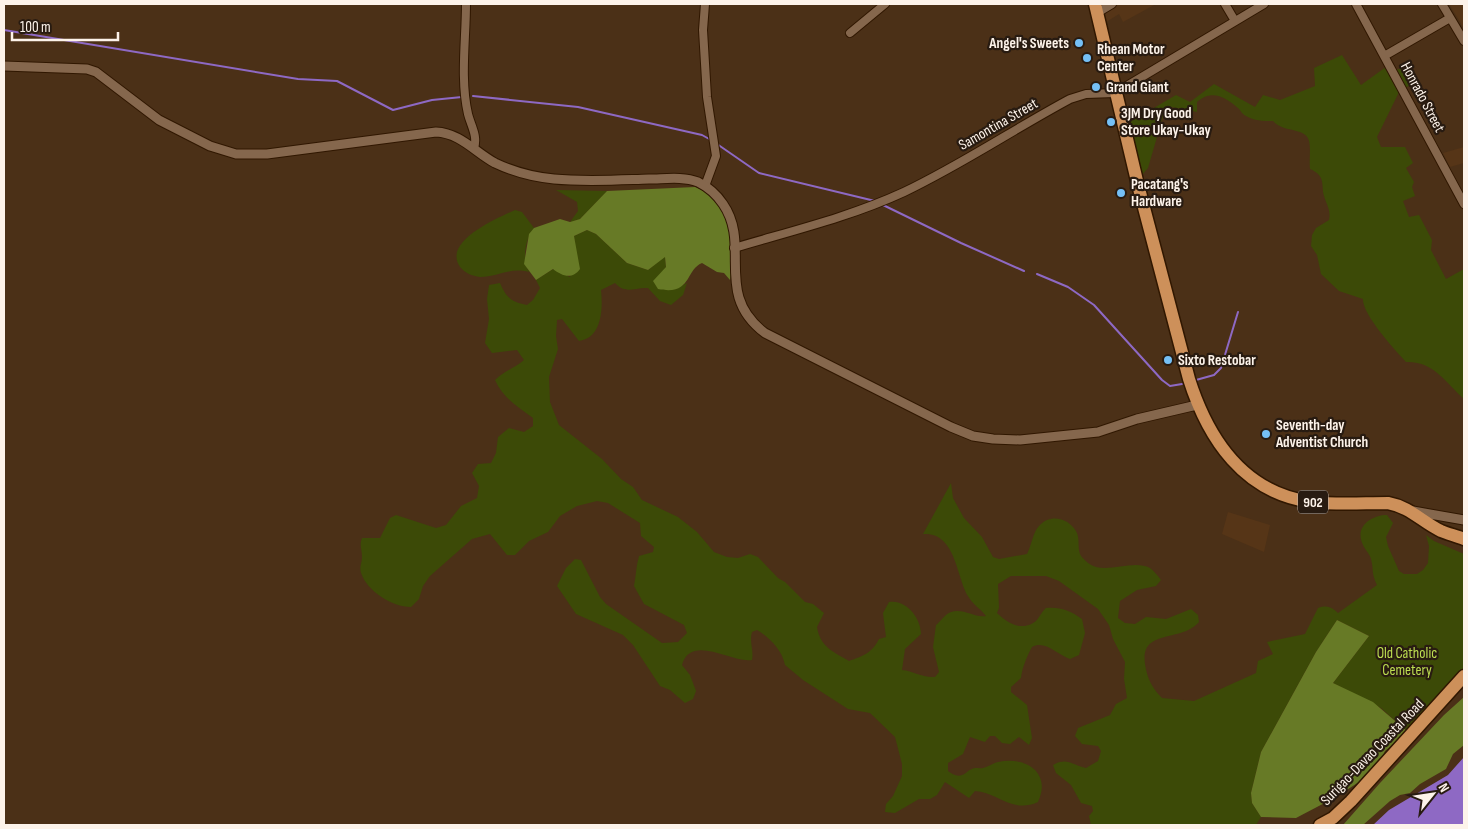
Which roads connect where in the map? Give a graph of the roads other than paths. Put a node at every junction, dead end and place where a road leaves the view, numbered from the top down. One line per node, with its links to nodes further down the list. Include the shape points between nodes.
1 (466, 4): 17 (street, via 465,90 467,111 476,139)
2 (705, 4): 18 (street, via 703,30 707,97 716,156)
3 (885, 4): 12 (street)
4 (1112, 4): 9 (street)
5 (1225, 4): 11 (street)
6 (1264, 4): 11 (street, Samontina Street)
7 (1356, 4): 14 (street, Honrado Street)
8 (1442, 4): 10 (street)
9 (1096, 8): 16 (highway, 902)
10 (1450, 18): 13 (street); 14 (street)
11 (1235, 22): 16 (street, Samontina Street)
12 (850, 33)
13 (1464, 41)
14 (1386, 56): 19 (street, Honrado Street)
15 (4, 66): 17 (street, via 96,72 159,120 210,146 236,154 267,154 436,132 455,136)
16 (1115, 93): 20 (street, Samontina Street, via 1070,98 943,172 853,213); 21 (highway, 902)
17 (474, 148): 18 (street, via 495,162 526,175 581,180 676,179)
18 (705, 186): 20 (street, via 725,206)
19 (1464, 204)
20 (734, 248): 21 (street, via 738,299 756,326 923,414 973,436 1020,440 1087,434)
21 (1197, 404): 22 (highway, 902, via 1228,457 1240,470 1270,490 1313,502 1388,503)
22 (1413, 511): 23 (street); 24 (highway, 902, via 1441,531)
23 (1464, 520)
24 (1464, 539)
25 (1464, 676): 26 (highway, Surigao-Davao Coastal Road, via 1351,801)
26 (1320, 825)

